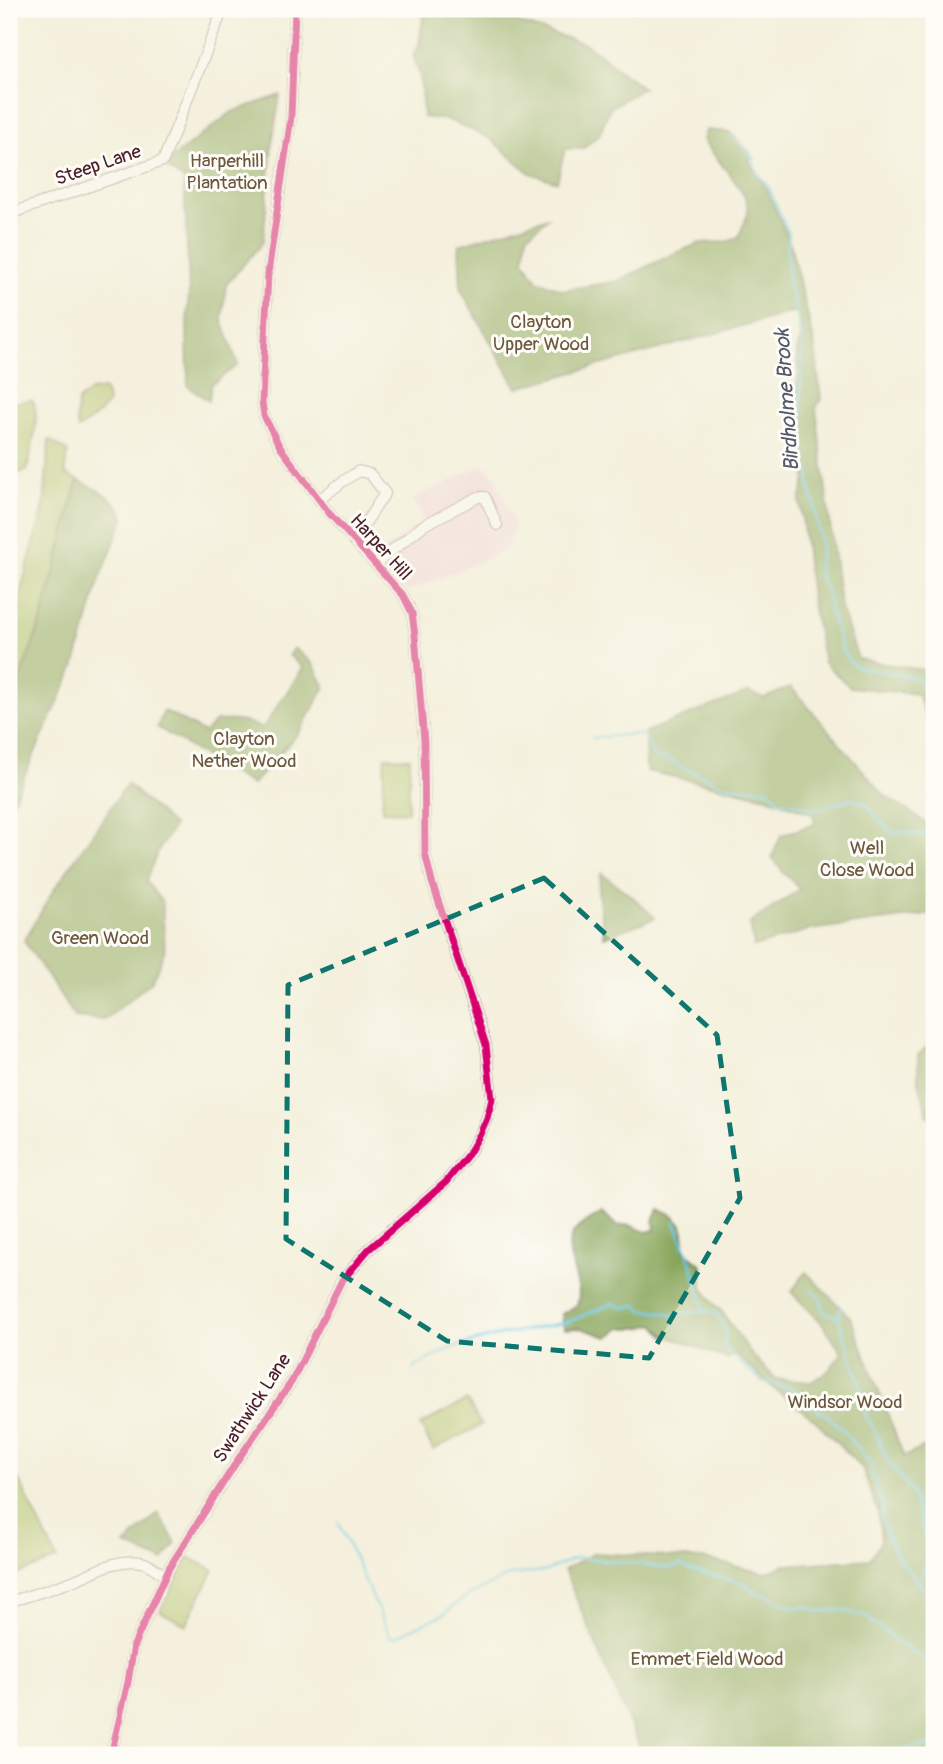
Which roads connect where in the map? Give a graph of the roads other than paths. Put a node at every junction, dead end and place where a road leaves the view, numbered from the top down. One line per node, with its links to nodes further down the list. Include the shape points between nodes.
1 (223, 9): 3 (street, Steep Lane, via 163,161)
2 (295, 9): 4 (street, Harper Hill, via 290,117 268,273 262,402 280,447)
3 (9, 214)
4 (319, 500): 5 (street, via 359,471 370,474 385,493); 7 (street, Harper Hill)
5 (366, 522)
6 (497, 525): 7 (street, via 485,497 478,497 424,525)
7 (374, 564): 8 (street, Harper Hill, via 412,613 424,741 425,853 486,1045 492,1099)
8 (488, 1118): 9 (street, Swathwick Lane, via 446,1182 368,1250 341,1282 292,1381)
9 (165, 1576): 10 (street, via 142,1562 129,1562); 11 (street, Swathwick Lane, via 134,1645)
10 (9, 1602)
11 (111, 1755)

